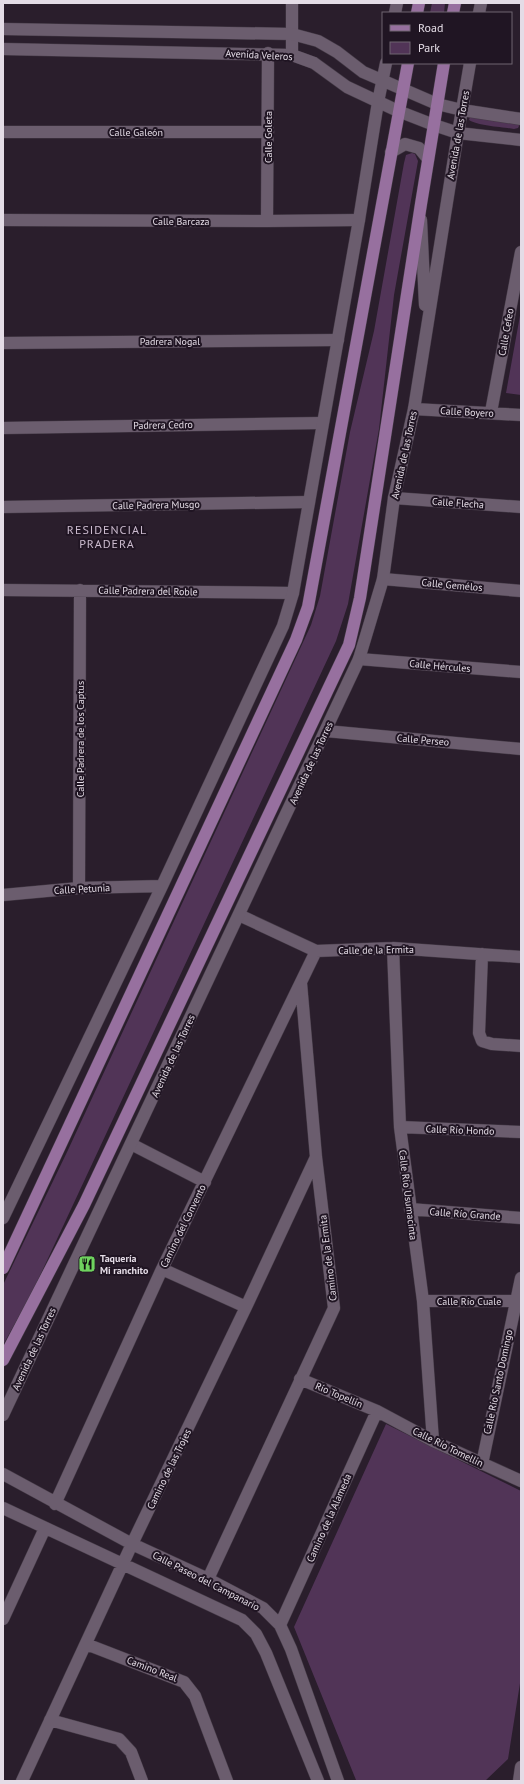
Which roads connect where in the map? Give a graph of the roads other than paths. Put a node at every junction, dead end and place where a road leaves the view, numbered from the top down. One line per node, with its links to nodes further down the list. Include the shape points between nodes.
1 (292, 3): 3 (street)
2 (3, 29): 3 (street, Avenida Veleros)
3 (292, 34): 6 (street); 11 (street, Avenida Veleros, via 318,41 358,69)
4 (3, 49): 5 (street, Avenida Veleros)
5 (268, 53): 6 (street, Avenida Veleros); 20 (street, Calle Goleta)
6 (292, 54): 13 (street, Avenida Veleros, via 314,63 347,87)
7 (386, 64): 11 (street)
8 (408, 64): 12 (main road)
9 (444, 64): 14 (main road, Avenida de las Torres)
10 (470, 64): 15 (street, Avenida de las Torres)
11 (383, 80): 12 (street, Avenida Veleros); 13 (street)
12 (403, 89): 14 (street, Avenida Veleros); 16 (main road)
13 (378, 102): 16 (street, Avenida Veleros); 27 (street)
14 (437, 104): 15 (street, Avenida Veleros); 18 (main road, Avenida de las Torres)
15 (462, 110): 17 (street, Avenida Veleros); 21 (street, Avenida de las Torres)
16 (398, 111): 18 (street, Avenida Veleros); 23 (main road)
17 (521, 120)
18 (434, 125): 21 (street, Avenida Veleros); 24 (main road, Avenida de las Torres)
19 (3, 132): 20 (street, Calle Galeón)
20 (268, 132): 28 (street, Calle Goleta)
21 (458, 133): 22 (street, Avenida Veleros); 30 (street, Avenida de las Torres)
22 (521, 140)
23 (391, 152): 24 (street, via 405,144 419,148); 69 (main road, via 308,607 296,640)
24 (428, 160): 25 (main road, Avenida de las Torres)
25 (421, 204): 30 (street); 75 (main road, Avenida de las Torres, via 360,598 349,645 84,1205)
26 (3, 220): 28 (street, Calle Barcaza)
27 (359, 220): 28 (street, Calle Barcaza); 31 (street)
28 (268, 221)
29 (521, 252): 34 (street, Calle Cefeo)
30 (426, 330): 33 (street, Avenida de las Torres)
31 (338, 340): 32 (street, Padrera Nogal); 36 (street)
32 (3, 342)
33 (414, 409): 34 (street, Calle Boyero); 38 (street, Avenida de las Torres)
34 (491, 412): 35 (street, Calle Boyero)
35 (521, 415)
36 (322, 423): 37 (street, Padrera Cedro); 39 (street)
37 (3, 428)
38 (394, 498): 40 (street, Calle Flecha); 42 (street, Avenida de las Torres)
39 (308, 502): 41 (street, Calle Padrera Musgo); 46 (street)
40 (521, 507)
41 (3, 508)
42 (383, 579): 45 (street, Calle Gemélos); 47 (street, Avenida de las Torres)
43 (3, 590): 44 (street, Calle Padrera del Roble)
44 (80, 590): 46 (street, Calle Padrera del Roble); 52 (street, Calle Padrera de los Captus)
45 (521, 591)
46 (293, 593): 51 (street, via 283,626)
47 (359, 659): 48 (street, Calle Hércules); 49 (street, Avenida de las Torres)
48 (521, 672)
49 (326, 731): 50 (street, Calle Perseo); 54 (street, Avenida de las Torres)
50 (521, 749)
51 (162, 886): 52 (street, Calle Petunia); 67 (street)
52 (79, 888): 53 (street, Calle Petunia)
53 (3, 895)
54 (239, 915): 56 (street, Calle de la Ermita); 63 (street, Avenida de las Torres)
55 (393, 948): 56 (street, Calle de la Ermita); 57 (street, Calle de la Ermita); 61 (street, Calle Río Usumacinta)
56 (316, 951): 59 (street, Camino del Convento)
57 (482, 954): 58 (street, Calle de la Ermita); 60 (street, via 479,1033 482,1042)
58 (521, 957)
59 (301, 983): 64 (street, Camino de la Ermita); 65 (street, Camino del Convento)
60 (521, 1046)
61 (400, 1127): 62 (street, Calle Río Hondo); 66 (street, Calle Río Usumacinta)
62 (521, 1132)
63 (131, 1144): 65 (street); 78 (street, Avenida de las Torres)
64 (316, 1157): 74 (street, Camino de las Trojes); 76 (street, Camino de la Ermita, via 334,1308)
65 (205, 1182): 70 (street, Camino del Convento)
66 (410, 1210): 68 (street, Calle Río Grande); 72 (street, Calle Río Usumacinta)
67 (3, 1218)
68 (521, 1218)
69 (3, 1268)
70 (162, 1269): 74 (street); 83 (street, Camino del Convento)
71 (521, 1278): 73 (street, Calle Río Santo Domingo)
72 (422, 1301): 73 (street, Calle Río Cuale); 79 (street, Calle Río Usumacinta)
73 (516, 1301): 80 (street, Calle Río Santo Domingo)
74 (246, 1307): 86 (street, Camino de las Trojes)
75 (3, 1360)
76 (300, 1379): 77 (street, Río Topellin); 88 (street, Camino de la Ermita)
77 (377, 1411): 79 (street, Calle Río Tomellin); 90 (street, Camino de la Alameda)
78 (3, 1415)
79 (433, 1441): 80 (street, Calle Río Tomellin)
80 (482, 1464): 82 (street, Calle Río Tomellin)
81 (3, 1474): 83 (street, Calle Paseo del Campanario)
82 (521, 1481)
83 (55, 1504): 86 (street, Calle Paseo del Campanario)
84 (3, 1508): 85 (street, Calle Paseo del Campanario)
85 (45, 1528): 87 (street, Calle Paseo del Campanario); 89 (street)
86 (132, 1544): 87 (street, Camino de las Trojes); 88 (street, Calle Paseo del Campanario)
87 (124, 1564): 91 (street, Camino de las Trojes); 96 (street, Calle Paseo del Campanario, via 242,1620 256,1634)
88 (208, 1579): 90 (street, Calle Paseo del Campanario, via 262,1608)
89 (3, 1619)
90 (280, 1625): 97 (street, Calle Paseo del Campanario)
91 (86, 1644): 92 (street, Camino de las Trojes); 95 (street, Camino Real, via 184,1682 195,1696)
92 (50, 1720): 93 (street, Camino de las Trojes); 94 (street, via 119,1739 131,1752)
93 (22, 1781)
94 (142, 1781)
95 (227, 1781)
96 (318, 1781)
97 (338, 1781)

